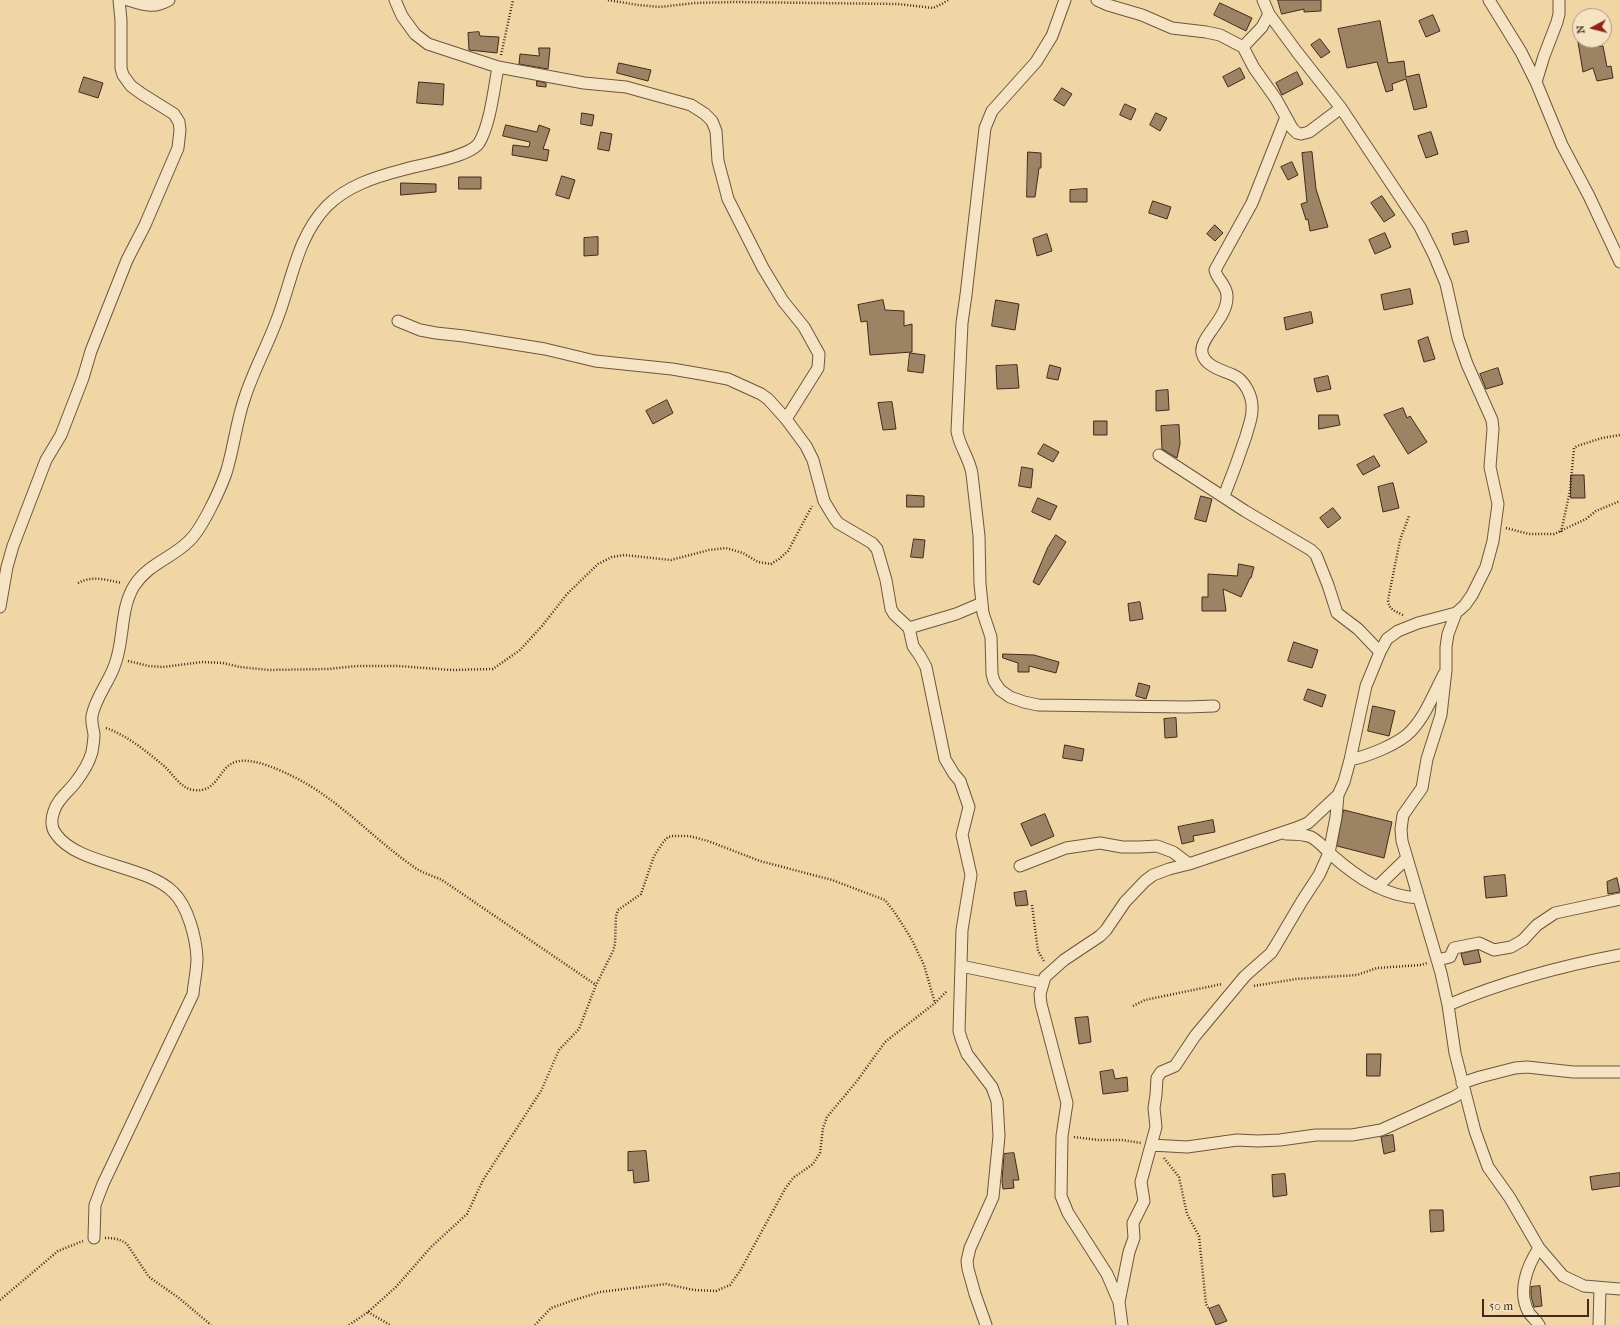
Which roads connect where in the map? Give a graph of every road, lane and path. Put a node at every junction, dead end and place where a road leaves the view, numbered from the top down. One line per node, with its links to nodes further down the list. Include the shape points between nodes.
1 (119, 0): 33 (street, via 123,75 131,86 174,114 180,130 178,148 127,260 61,435 46,460 13,546)
2 (128, 0): 3 (street, via 150,6)
3 (169, 0)
4 (395, 0): 15 (street, via 402,16 421,39 442,49)
5 (513, 0): 15 (path)
6 (608, 0): 7 (path, via 660,7 734,2 898,4 933,8)
7 (948, 0)
8 (1065, 0): 32 (street, via 1052,36 1036,62 992,111 985,128 962,323 957,431 971,467 979,536)
9 (1097, 0): 14 (street, via 1172,28 1220,35)
10 (1263, 0): 13 (street)
11 (1489, 0): 16 (street)
12 (1559, 0): 16 (street, via 1558,18)
13 (1269, 14): 14 (street, via 1262,27); 17 (street)
14 (1243, 47): 18 (street)
15 (498, 67): 21 (street, via 584,83 626,87 691,105 712,121 716,131 718,162 728,199 763,268 783,301 804,327 819,354 818,368); 31 (street, via 484,133 476,147 441,161 404,169 349,189 328,205 309,228 296,259 278,319 245,396 226,473 211,505 190,541 147,570)
16 (1536, 82): 19 (street, via 1558,135)
17 (1341, 108): 18 (street, via 1305,134 1297,133); 28 (street, via 1420,227 1446,284 1462,351 1492,420 1490,460 1498,504)
18 (1286, 117): 25 (street, via 1252,203 1215,270 1226,289 1227,307 1208,334 1202,351 1205,360 1211,365 1236,376 1242,382 1251,397 1252,408 1241,451)
19 (1620, 262)
20 (398, 321): 21 (street, via 420,330 546,349 595,361 672,369 728,379 768,398)
21 (786, 419): 24 (street, via 814,460)
22 (1620, 435): 29 (path, via 1602,438 1574,448 1570,491)
23 (1159, 455): 25 (street)
24 (821, 489): 36 (street, via 824,502 838,523 872,543 877,549 886,580 890,609); 38 (path, via 788,551 772,564 758,562 743,553 726,548 671,560 624,555 612,557 598,564 567,594 520,650 493,668 452,670 357,666 269,670 223,663 163,667 148,666)
25 (1224, 496): 37 (street, via 1316,555 1337,613)
26 (1620, 501): 29 (path, via 1596,511)
27 (1409, 516): 35 (path, via 1400,540 1388,606)
28 (1496, 526): 29 (path, via 1529,534); 34 (street, via 1486,567 1472,595)
29 (1562, 532)
30 (78, 583): 31 (path, via 92,578 124,584)
31 (136, 583): 38 (street, via 127,599)
32 (982, 603): 36 (street); 40 (street, via 991,637 994,681 1000,690 1010,697 1024,702 1055,706)
33 (0, 607)
34 (1456, 613): 35 (street); 39 (street, via 1448,634)
35 (1418, 623): 37 (street, via 1398,631 1387,639)
36 (910, 628): 55 (street, via 913,646 926,667 945,759 960,781 969,807 962,835 970,875 962,930)
37 (1380, 652): 42 (street, via 1366,686)
38 (117, 657): 41 (street, via 96,703)
39 (1446, 670): 42 (street, via 1426,709 1411,731 1366,756); 46 (street, via 1441,715 1427,759 1422,788 1403,815 1401,829)
40 (1214, 706)
41 (92, 724): 59 (path, via 117,732 135,743 166,768 182,785 194,790 208,789 234,762 247,760 290,775 355,819 415,868 442,880); 68 (street, via 92,752 76,783 54,808 54,832 78,851 152,878 173,892 186,910 197,960 193,994 95,1205)
42 (1350, 760): 43 (street)
43 (1338, 796): 44 (street, via 1308,823); 45 (street)
44 (1282, 834): 45 (street, via 1310,837); 47 (street)
45 (1329, 853): 49 (street, via 1365,882); 60 (street, via 1319,875 1276,945)
46 (1407, 858): 49 (street); 50 (street)
47 (1189, 864): 48 (street, via 1173,852 1157,846 1140,848 1100,843 1066,848); 56 (street, via 1169,869 1145,881 1125,902 1100,936)
48 (1020, 866)
49 (1377, 887): 50 (street, via 1394,894)
50 (1418, 898): 54 (street)
51 (1620, 899): 54 (street, via 1554,913 1511,947 1494,950 1479,943 1454,948 1450,957)
52 (1032, 905): 56 (path, via 1038,951)
53 (1620, 955): 62 (street, via 1513,981)
54 (1437, 960): 60 (path, via 1421,965 1377,968 1357,975); 62 (street)
55 (961, 966): 57 (street); 58 (street)
56 (1052, 971): 58 (street, via 1045,977)
57 (961, 978): 61 (path); 80 (street, via 961,1038 967,1054 992,1087 997,1101 999,1136 993,1197 970,1248 967,1261)
58 (1043, 984): 66 (street, via 1041,1004 1067,1103)
59 (596, 985): 61 (path, via 615,944 618,910 641,894 654,856 664,841 673,836 689,836 760,861 832,880 884,900 896,913 911,938 924,965); 75 (path, via 580,1029 559,1050 542,1091 483,1180 467,1214)
60 (1237, 985): 63 (path, via 1149,999); 67 (street, via 1174,1066 1156,1078 1156,1127)
61 (935, 1003): 79 (path, via 885,1042 827,1117 820,1153 814,1164 793,1178 785,1189 730,1285 716,1291 694,1290 666,1284 600,1292 551,1308)
62 (1448, 1005): 65 (street)
63 (1133, 1006)
64 (1620, 1072): 65 (street, via 1515,1068 1480,1077)
65 (1463, 1087): 67 (street, via 1454,1097 1380,1130 1352,1135 1237,1140 1187,1147); 69 (street, via 1488,1167 1510,1198)
66 (1062, 1136): 67 (path, via 1122,1140); 73 (street, via 1060,1190 1064,1204 1107,1274)
67 (1151, 1145): 73 (street, via 1141,1182 1144,1201 1133,1223 1134,1238); 74 (path, via 1179,1177 1187,1214 1199,1236 1206,1304)
68 (94, 1238): 72 (path, via 58,1251); 76 (path, via 122,1240 149,1277)
69 (1539, 1248): 70 (street, via 1563,1276 1584,1286); 82 (street, via 1529,1265 1524,1297 1530,1314)
70 (1600, 1288): 71 (street); 83 (street)
71 (1620, 1289)
72 (0, 1300)
73 (1119, 1302): 81 (street)
74 (1209, 1309)
75 (368, 1312): 77 (path); 78 (path)
76 (211, 1325)
77 (349, 1325)
78 (390, 1325)
79 (535, 1325)
80 (986, 1325)
81 (1122, 1325)
82 (1539, 1325)
83 (1598, 1325)

